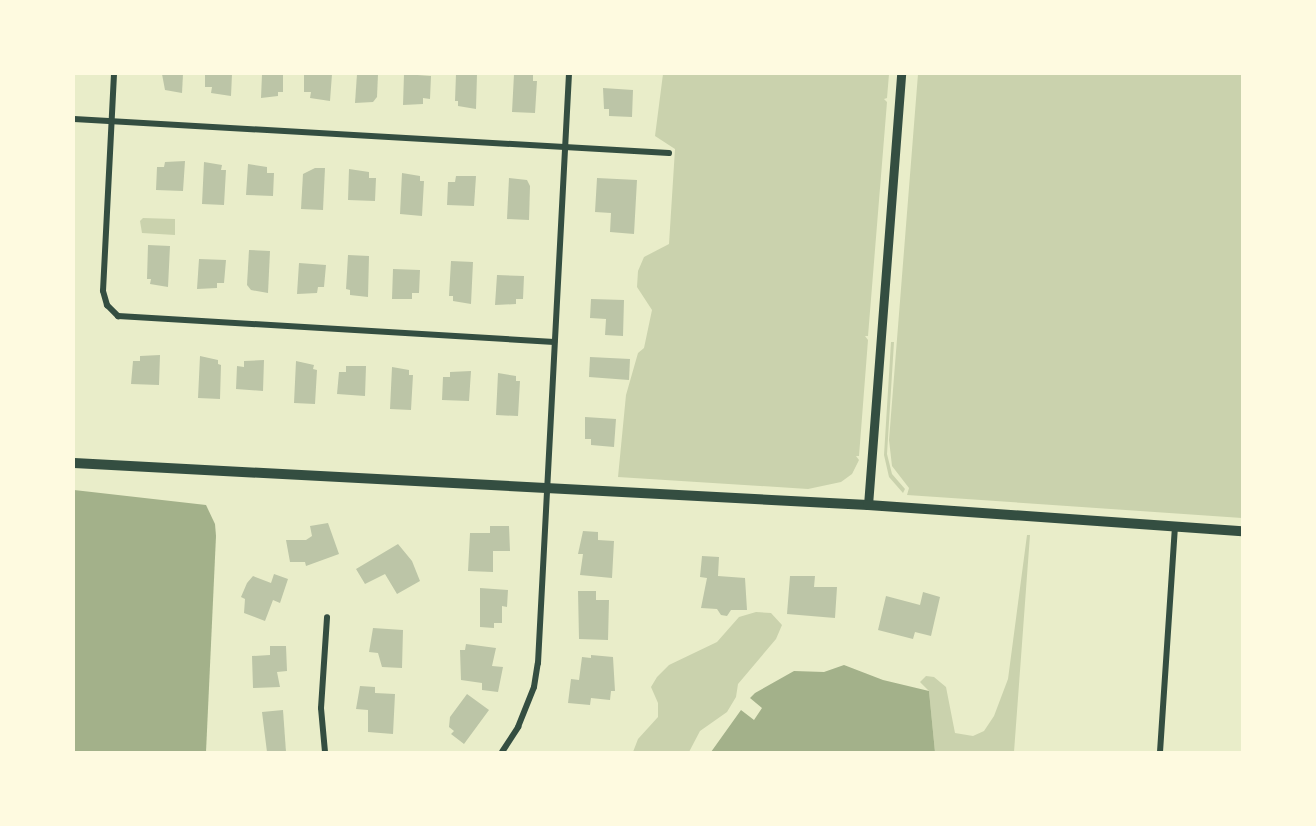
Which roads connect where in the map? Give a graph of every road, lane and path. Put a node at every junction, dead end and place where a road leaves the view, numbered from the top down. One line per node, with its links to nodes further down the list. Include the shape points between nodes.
1 (114, 74): 5 (street)
2 (569, 74): 6 (street)
3 (901, 74): 11 (street)
4 (74, 119): 5 (street)
5 (111, 121): 6 (street); 8 (street, via 103,291 112,311 129,318)
6 (565, 147): 7 (street); 8 (street)
7 (669, 153)
8 (554, 342): 10 (street)
9 (74, 463): 10 (main road)
10 (547, 489): 11 (main road); 16 (street, via 534,687 518,727)
11 (868, 505): 12 (main road)
12 (1175, 526): 13 (main road); 17 (street)
13 (1242, 531)
14 (327, 616): 15 (street, via 321,708)
15 (325, 753)
16 (502, 753)
17 (1160, 753)

